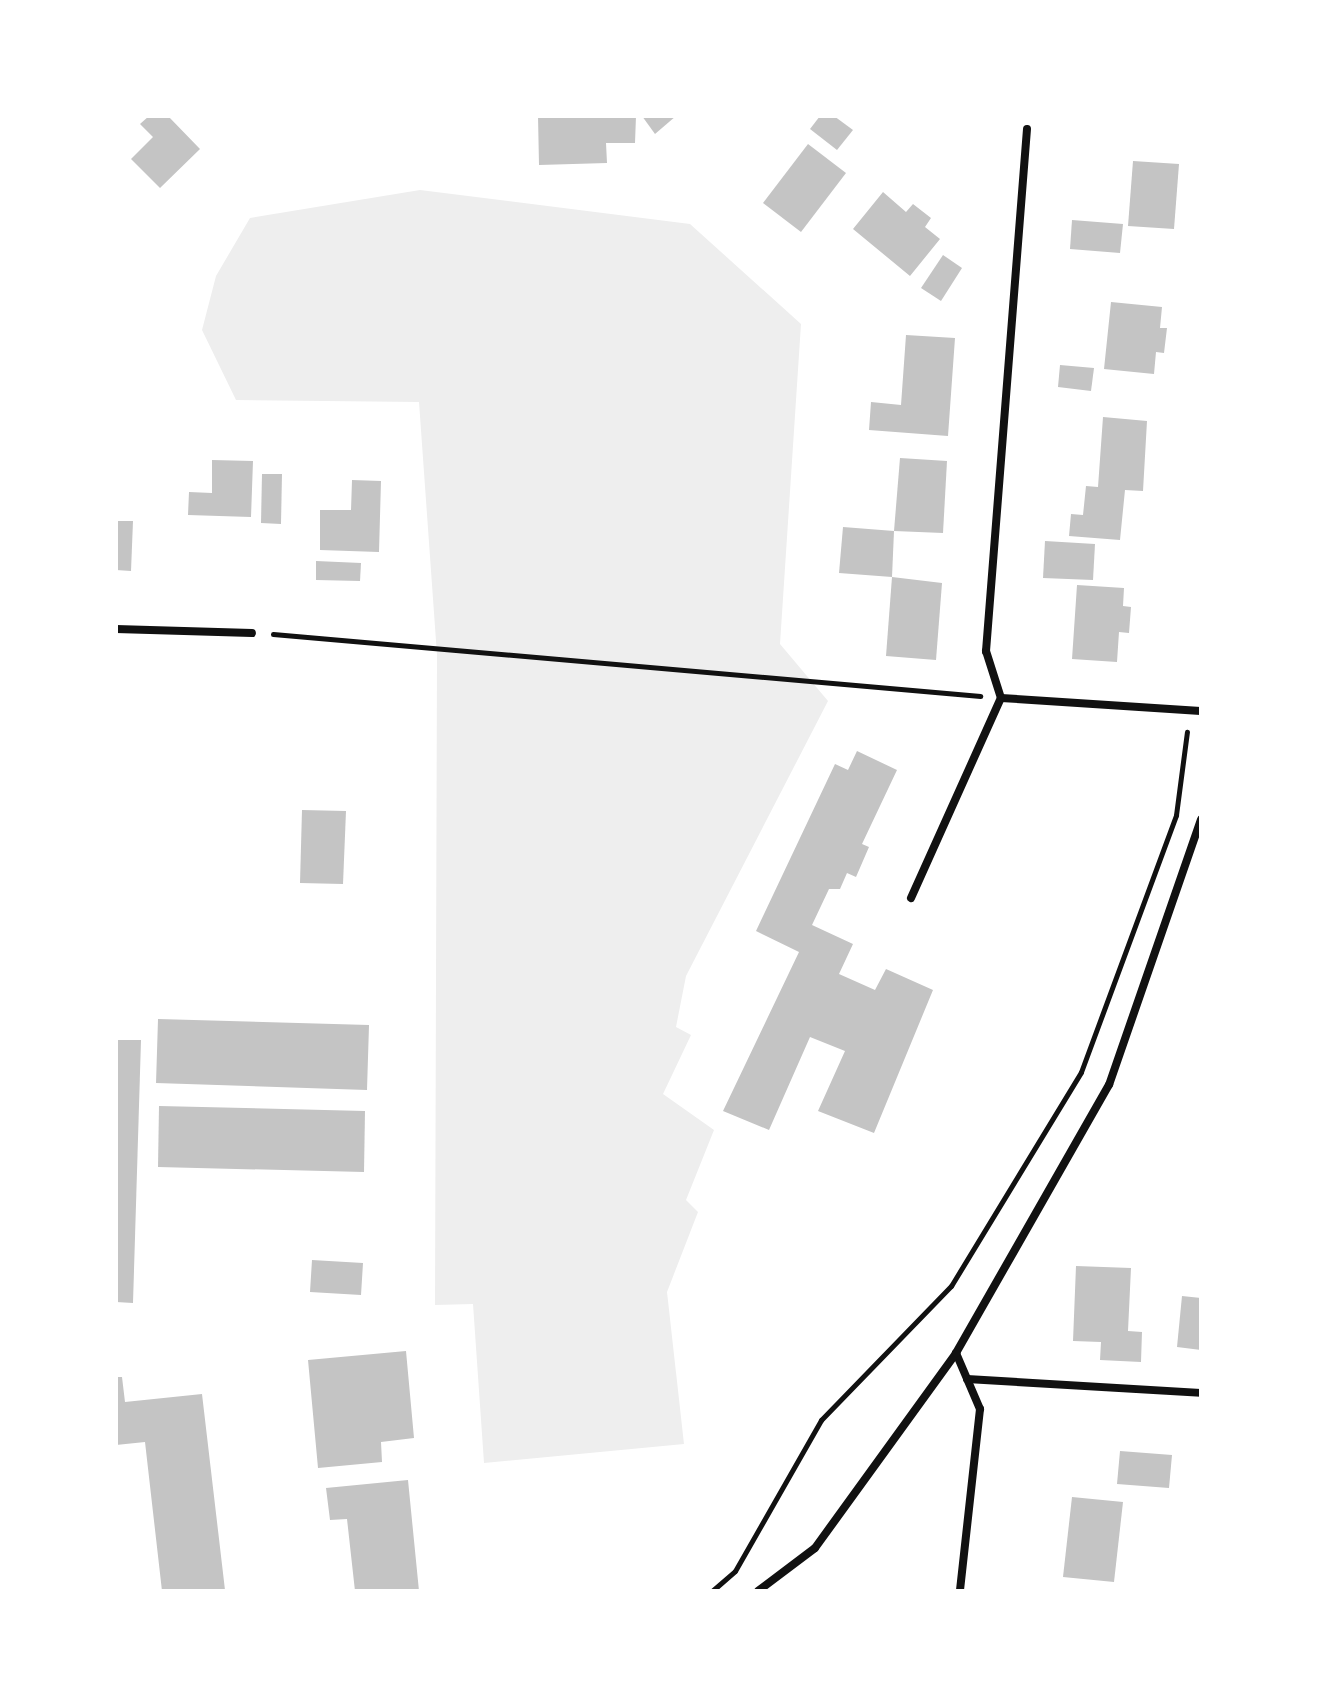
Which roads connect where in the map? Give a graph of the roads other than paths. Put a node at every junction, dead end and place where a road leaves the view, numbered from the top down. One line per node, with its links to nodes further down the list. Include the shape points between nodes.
1 (1027, 129): 4 (street, via 986,651)
2 (116, 629): 3 (street)
3 (252, 633)
4 (1001, 698): 5 (street); 7 (street)
5 (1201, 711)
6 (1201, 820): 8 (street, via 1109,1085)
7 (911, 898)
8 (956, 1353): 9 (street); 11 (street, via 815,1548)
9 (967, 1379): 10 (street); 12 (street, via 980,1409)
10 (1201, 1393)
11 (758, 1591)
12 (960, 1591)

